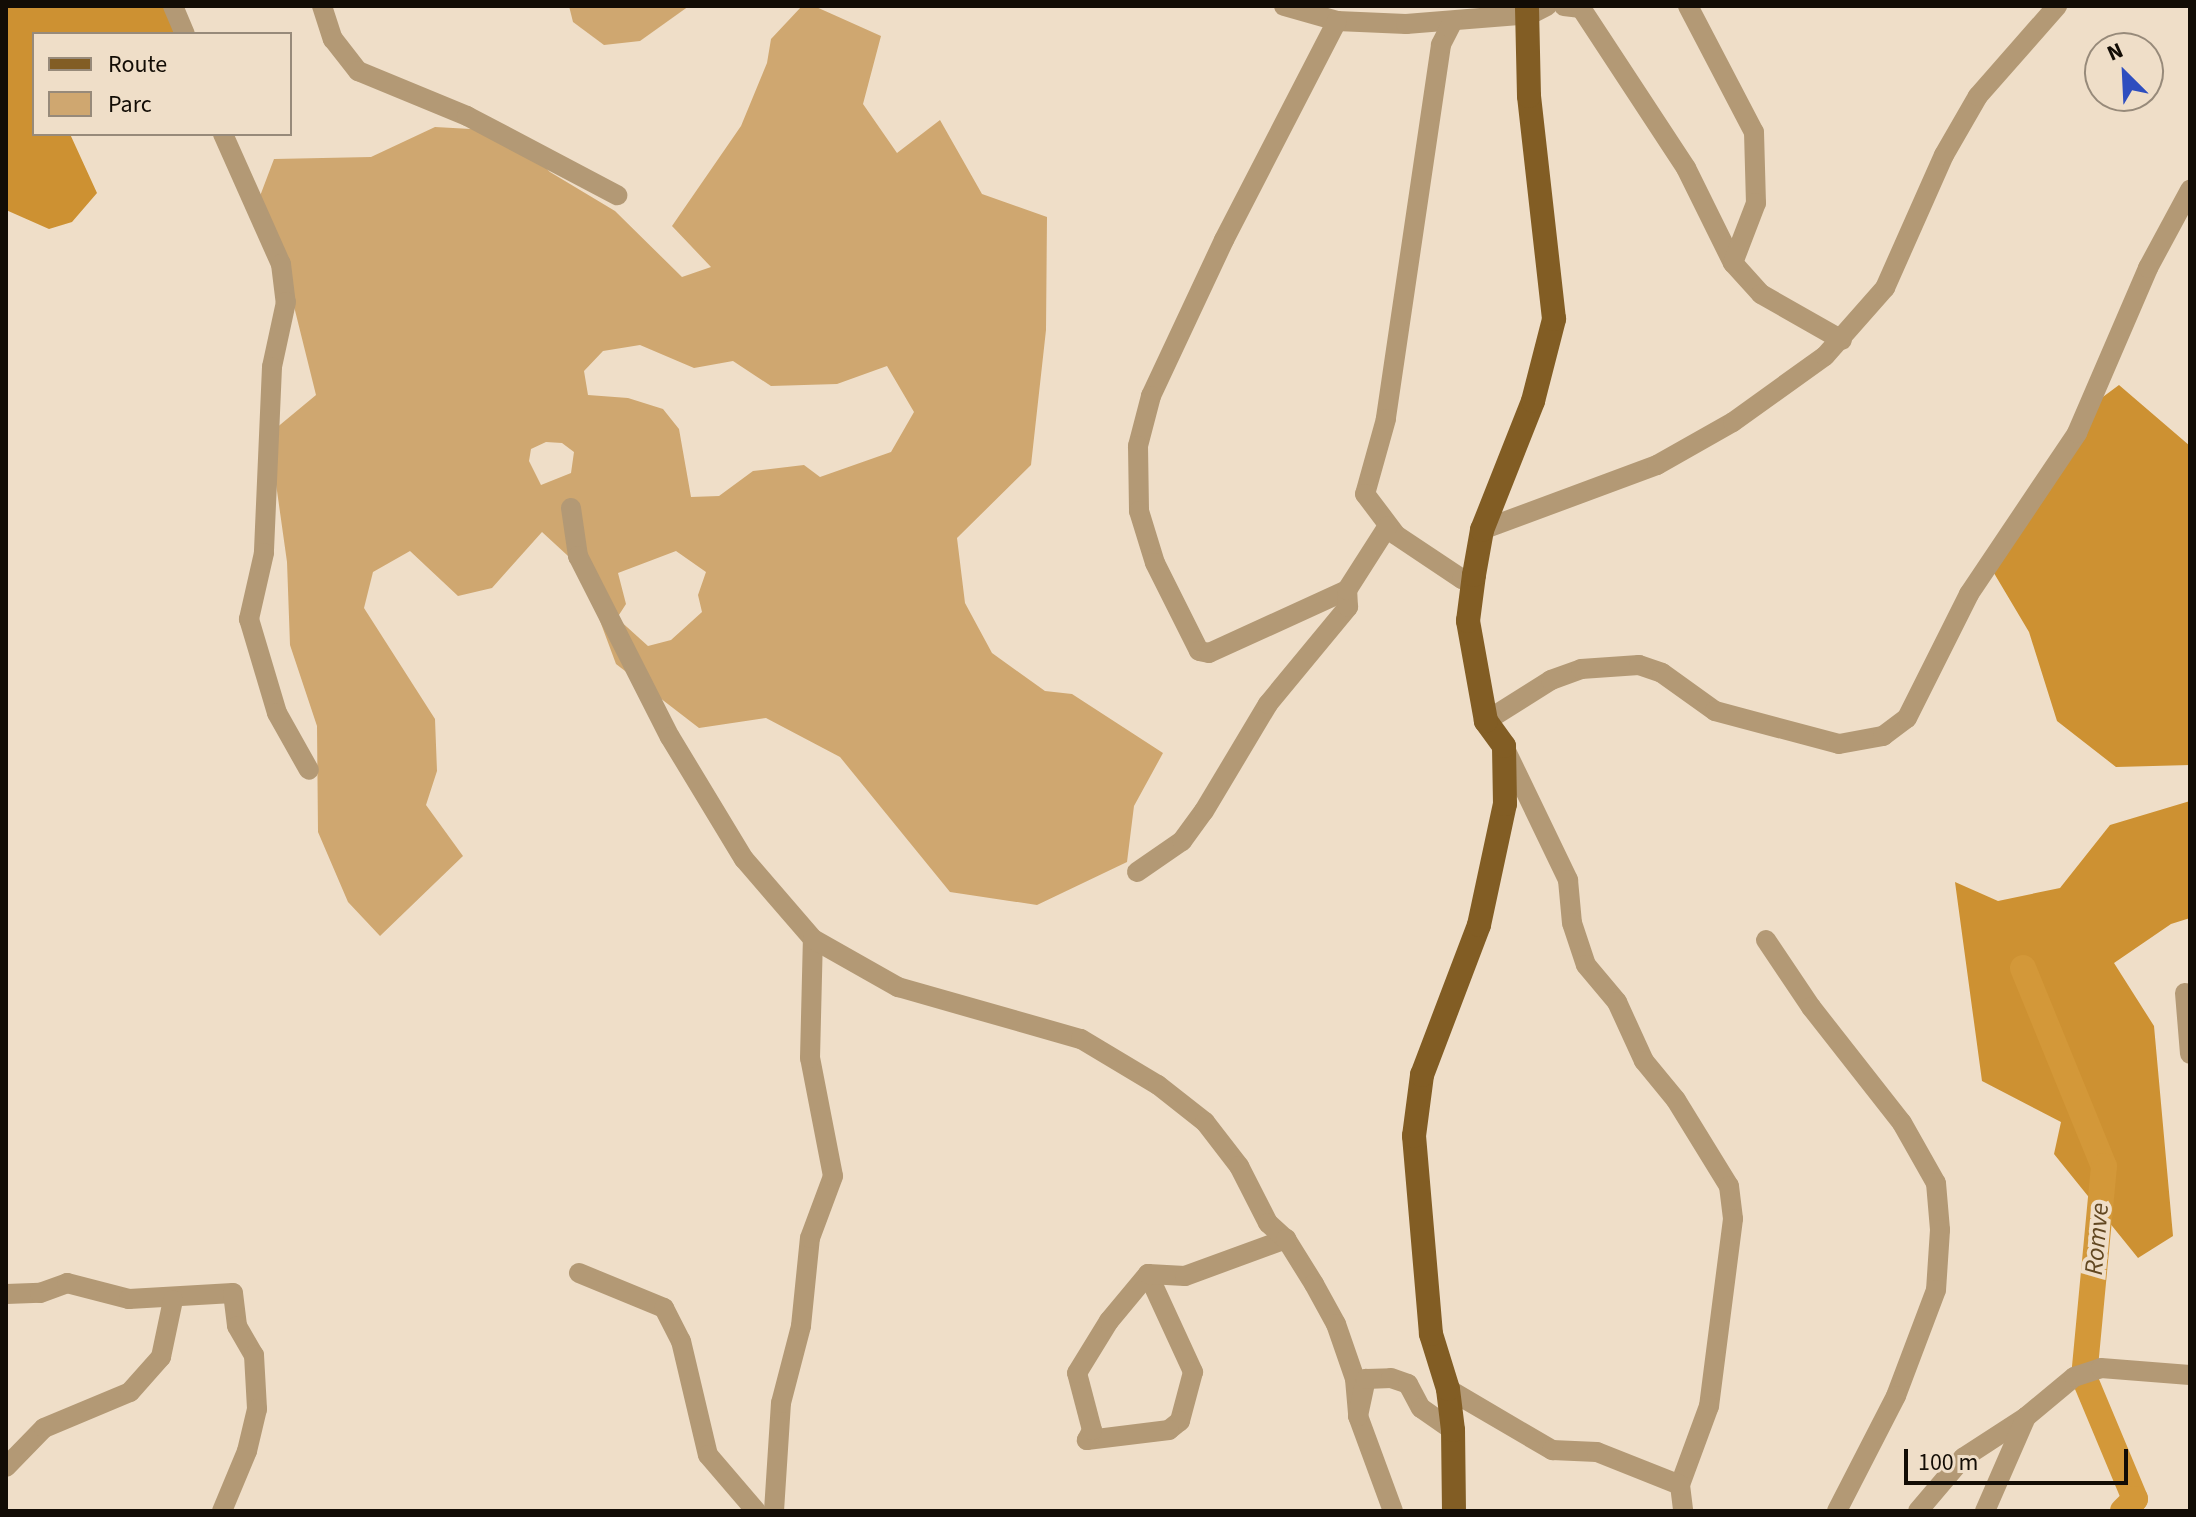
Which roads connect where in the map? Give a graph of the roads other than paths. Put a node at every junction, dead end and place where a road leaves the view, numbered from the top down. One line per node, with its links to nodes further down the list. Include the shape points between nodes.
1 (173, 6): 10 (street)
2 (322, 6): 13 (street, via 333,39 358,71 467,116)
3 (1284, 6): 8 (street)
4 (1564, 6): 14 (street, via 1581,8 1686,168)
5 (1688, 6): 14 (street, via 1754,132 1756,203)
6 (2057, 6): 15 (street, via 1978,96 1944,155 1885,288)
7 (1533, 9): 9 (street); 18 (main road, via 1554,319 1533,401)
8 (1337, 21): 9 (street); 20 (street, via 1151,396 1138,446 1138,485 1139,511 1155,563 1199,651 1209,653)
9 (1453, 21): 17 (street, via 1441,45 1386,419 1367,475 1365,494)
10 (184, 32)
11 (224, 136): 23 (street, via 281,264 286,302 272,367 264,553 249,619 277,713)
12 (2190, 190): 21 (street, via 2148,268 2077,433 1969,594 1907,718 1883,736 1839,744 1715,711 1662,673 1639,665 1581,669 1551,680)
13 (617, 195)
14 (1733, 263): 15 (street, via 1761,294)
15 (1842, 340): 18 (street, via 1733,422 1657,465)
16 (571, 508): 25 (street, via 578,556 670,737 744,859)
17 (1388, 526): 19 (street, via 1462,579); 20 (street)
18 (1482, 530): 19 (main road)
19 (1474, 575): 21 (main road, via 1468,621)
20 (1347, 590): 24 (street, via 1348,607 1268,704 1182,841)
21 (1486, 721): 22 (main road)
22 (1504, 746): 35 (main road, via 1505,804 1488,886 1462,979 1422,1075 1414,1136 1431,1334); 40 (street, via 1568,880 1572,923 1586,965 1617,1002 1644,1061 1676,1100 1729,1186 1733,1219 1709,1406)
23 (309, 770)
24 (1137, 872)
25 (813, 939): 29 (street, via 898,987 1081,1039 1158,1085 1205,1122 1239,1166 1268,1223); 43 (street, via 810,1058 833,1176 810,1238 801,1326 781,1403)
26 (1766, 940): 47 (street, via 1902,1123 1936,1183 1936,1290 1896,1396)
27 (2185, 993): 28 (street)
28 (2190, 1054)
29 (1286, 1239): 31 (street, via 1185,1276); 36 (street, via 1336,1324 1355,1379)
30 (579, 1273): 42 (street, via 664,1308 681,1341 708,1455)
31 (1148, 1274): 31 (street, via 1109,1321 1077,1373 1092,1430 1087,1440 1169,1430 1180,1421 1193,1372)
32 (6, 1294): 33 (street, via 40,1293 67,1283 129,1299)
33 (173, 1300): 39 (street, via 161,1357 130,1392 44,1428); 41 (street, via 233,1293 237,1326 254,1355 257,1409 247,1451)
34 (2190, 1375): 37 (street, via 2101,1368 2063,1384)
35 (1448, 1389): 38 (main road); 40 (street, via 1552,1450 1597,1452)
36 (1358, 1416): 38 (street, via 1366,1379 1391,1378 1408,1384 1421,1408); 44 (street)
37 (2026, 1417): 48 (street, via 1963,1458); 49 (street)
38 (1453, 1430): 45 (main road)
39 (6, 1467)
40 (1680, 1485): 46 (street)
41 (222, 1511)
42 (756, 1511)
43 (774, 1511)
44 (1393, 1511)
45 (1454, 1511)
46 (1683, 1511)
47 (1837, 1511)
48 (1918, 1511)
49 (1985, 1511)

